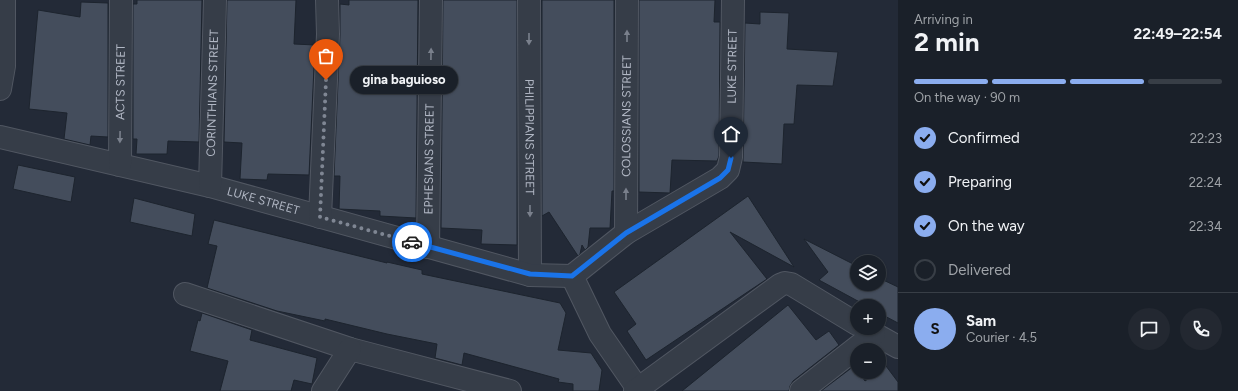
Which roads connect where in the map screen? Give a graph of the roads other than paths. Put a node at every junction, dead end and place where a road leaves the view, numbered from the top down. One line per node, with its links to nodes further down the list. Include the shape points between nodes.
1 (4, 0): 9 (street, via 4,66)
2 (121, 0): 11 (street, ACTS STREET, one-way to 11)
3 (215, 0): 12 (street, CORINTHIANS STREET)
4 (327, 0): 13 (street, via 328,34)
5 (431, 0): 15 (street, EPHESIANS STREET, one-way to 5)
6 (529, 0): 16 (street, PHILIPPIANS STREET, one-way to 16)
7 (627, 0): 14 (street, COLOSSIANS STREET, one-way to 7)
8 (733, 0): 14 (street, LUKE STREET, via 731,158 728,170 720,178)
9 (0, 89)
10 (0, 137): 11 (street, LUKE STREET)
11 (120, 165): 12 (street, LUKE STREET)
12 (210, 186): 13 (street, LUKE STREET)
13 (320, 217): 15 (street, LUKE STREET)
14 (626, 233): 17 (street, LUKE STREET)
15 (428, 247): 16 (street, LUKE STREET)
16 (530, 274): 17 (street, LUKE STREET)
17 (572, 276): 24 (street, via 600,334)
18 (185, 294): 23 (street)
19 (850, 320): 24 (street, via 791,284 785,283)
20 (859, 335): 27 (street)
21 (875, 335): 22 (street)
22 (898, 348)
23 (350, 349): 25 (street); 26 (street)
24 (637, 390)
25 (323, 391)
26 (510, 391)
27 (801, 391)

